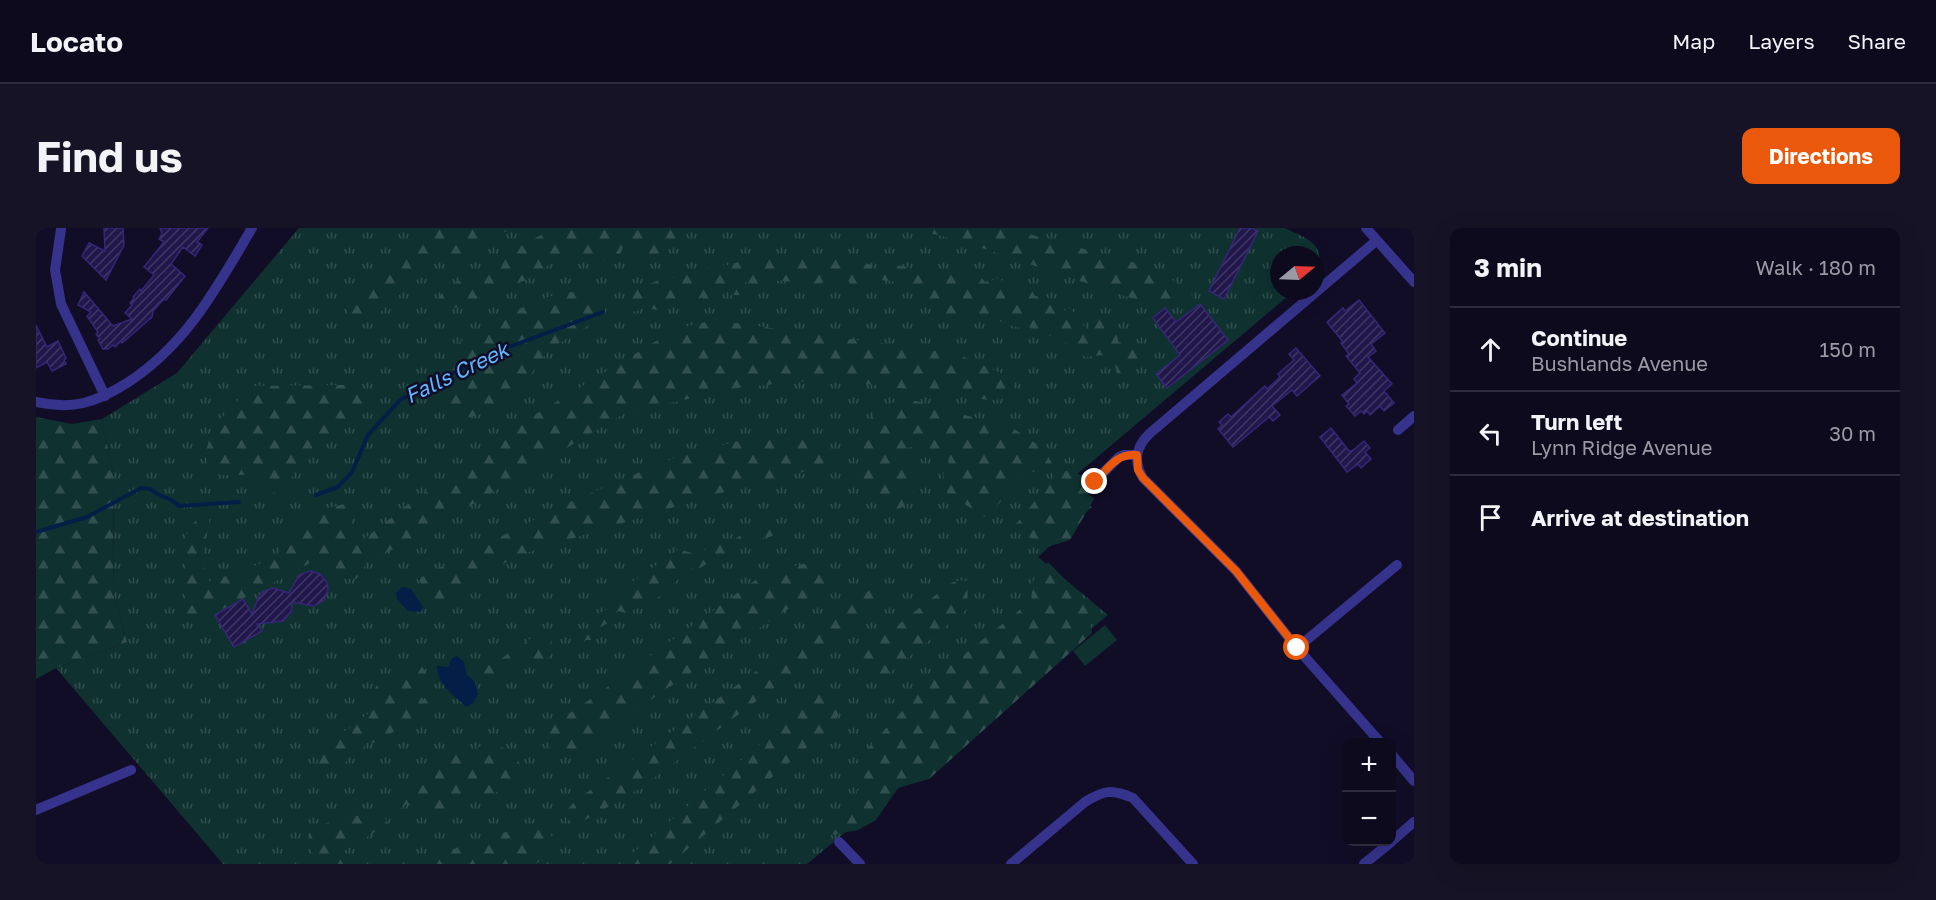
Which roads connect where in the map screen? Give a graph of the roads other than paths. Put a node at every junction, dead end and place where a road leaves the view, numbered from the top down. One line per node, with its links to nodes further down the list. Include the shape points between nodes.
1 (252, 228): 6 (street, via 208,302 173,346 144,372)
2 (1366, 228): 4 (street)
3 (61, 229): 6 (street, via 55,270 61,304)
4 (1376, 241): 5 (street); 10 (street, via 1149,434)
5 (1414, 282)
6 (105, 396): 7 (street, via 74,405)
7 (36, 402)
8 (1414, 416): 9 (street)
9 (1398, 430)
10 (1137, 455): 11 (street, via 1119,458); 13 (street, via 1143,478 1236,571)
11 (1095, 482)
12 (1397, 565): 13 (street)
13 (1297, 648): 14 (street)
14 (1376, 738)
15 (1396, 760): 17 (street)
16 (131, 771): 18 (street)
17 (1414, 781)
18 (36, 810)
19 (1414, 822): 20 (street)
20 (1396, 837)
21 (839, 842): 23 (street)
22 (1385, 846): 26 (street)
23 (860, 864)
24 (1011, 864): 25 (street, via 1085,802 1108,791 1133,798)
25 (1193, 864)
26 (1364, 864)

